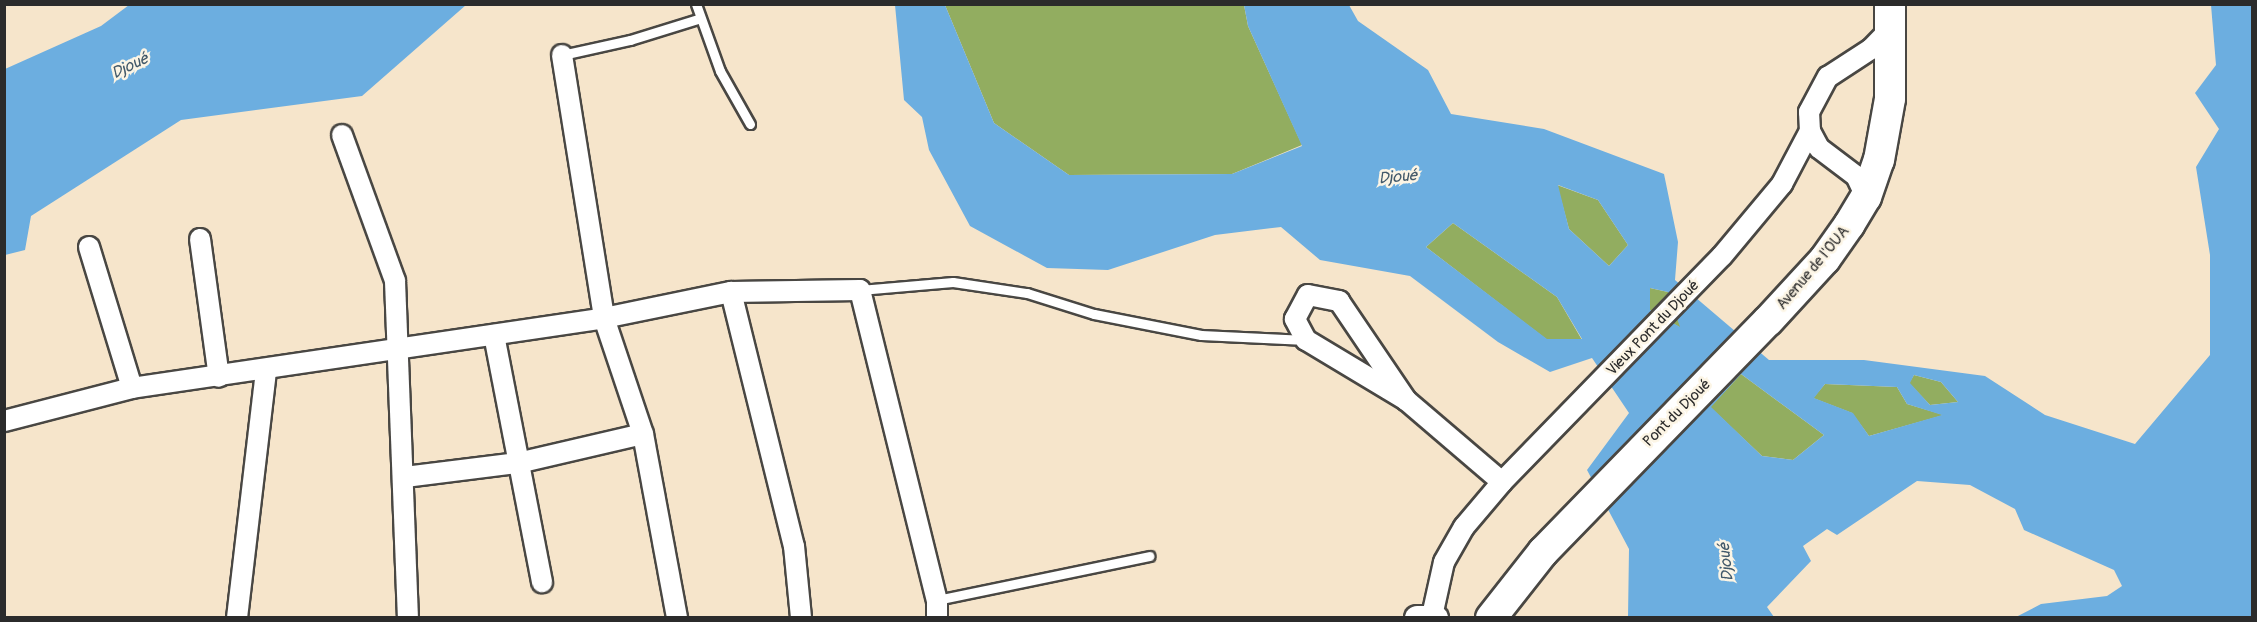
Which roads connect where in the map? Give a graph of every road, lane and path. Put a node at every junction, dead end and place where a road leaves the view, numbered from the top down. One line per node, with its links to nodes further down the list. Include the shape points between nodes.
1 (696, 4): 3 (lane)
2 (1890, 17): 6 (street, Vieux Pont du Djoué, via 1871,49 1828,77 1809,112); 8 (main road, Avenue de l'OUA, via 1890,99 1879,160)
3 (698, 19): 4 (lane); 5 (lane, via 720,71)
4 (562, 55): 13 (street)
5 (750, 124)
6 (1810, 131): 8 (street, via 1819,148 1856,176); 26 (street, Vieux Pont du Djoué, via 1782,184 1722,256)
7 (342, 135): 17 (street, via 395,281)
8 (1866, 197): 14 (main road, Avenue de l'OUA, via 1825,259)
9 (200, 239): 19 (street)
10 (88, 247): 20 (street)
11 (860, 290): 12 (street); 16 (lane, via 953,282 1027,293 1094,314 1201,335); 30 (street)
12 (731, 292): 13 (street); 35 (street, via 794,546)
13 (604, 318): 15 (street); 23 (street)
14 (1768, 321): 27 (main road, Pont du Djoué)
15 (494, 335): 17 (street); 24 (street)
16 (1306, 340): 21 (street); 21 (street, via 1295,319 1308,295 1339,301)
17 (396, 351): 18 (street); 25 (street)
18 (266, 371): 19 (street); 32 (street)
19 (219, 377): 20 (street)
20 (132, 388): 22 (street)
21 (1406, 400): 26 (street)
22 (4, 421)
23 (643, 434): 24 (street); 34 (street)
24 (518, 463): 25 (street); 29 (street)
25 (405, 477): 33 (street)
26 (1502, 482): 31 (street, Vieux Pont du Djoué, via 1464,528 1444,562)
27 (1543, 552): 36 (main road, via 1519,563); 37 (main road, Pont du Djoué)
28 (1150, 556): 30 (lane)
29 (542, 582)
30 (937, 609)
31 (1429, 617)
32 (237, 618)
33 (408, 618)
34 (677, 618)
35 (801, 618)
36 (1471, 618)
37 (1491, 618)

